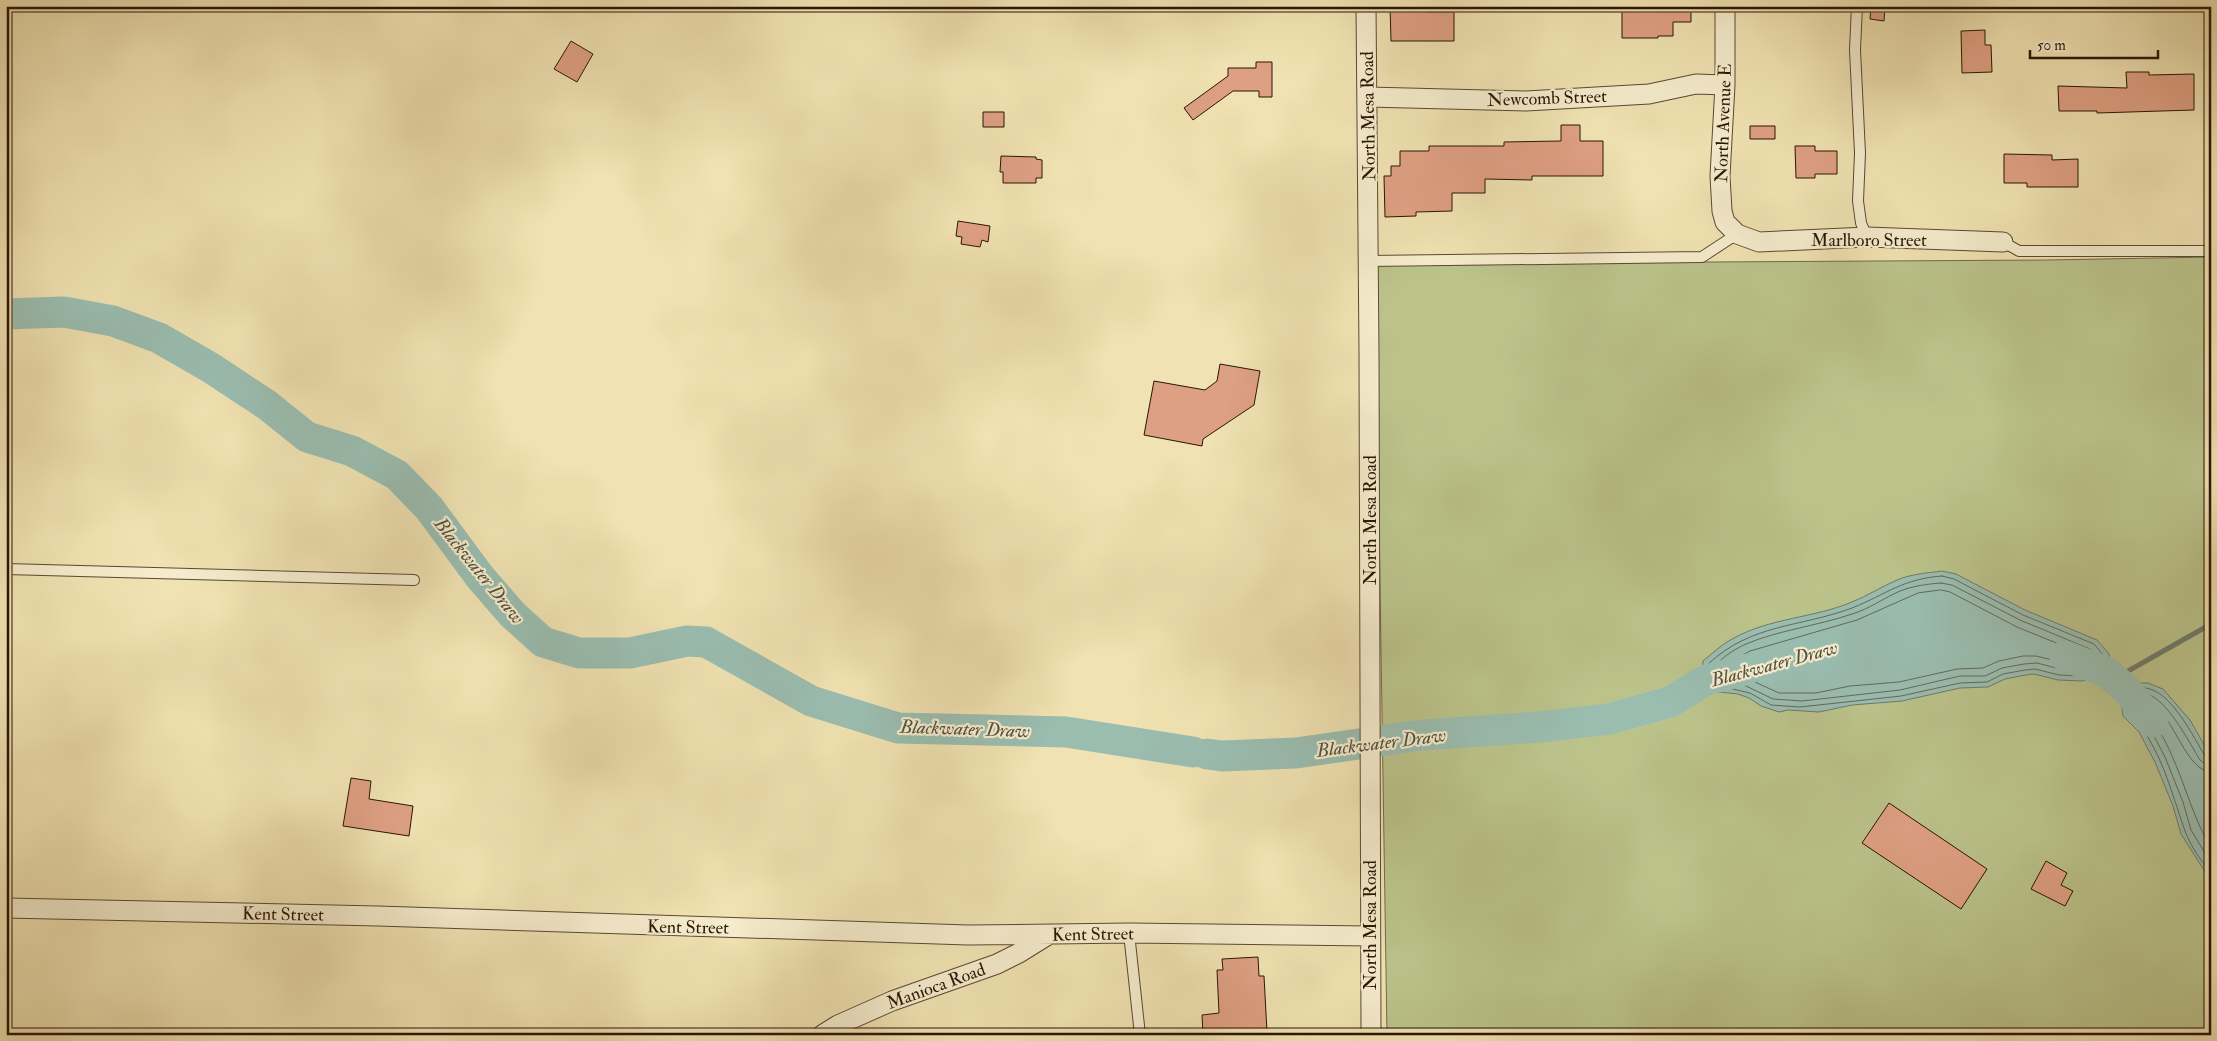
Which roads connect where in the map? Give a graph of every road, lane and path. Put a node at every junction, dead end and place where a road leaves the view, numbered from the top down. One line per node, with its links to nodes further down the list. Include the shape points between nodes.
1 (1366, 6): 5 (street, North Mesa Road)
2 (1725, 6): 4 (street, North Avenue E)
3 (1857, 6): 7 (lane, via 1858,201)
4 (1725, 85): 5 (street, Newcomb Street, via 1696,84 1649,94 1526,101); 6 (street, North Avenue E, via 1720,176 1722,211 1725,222)
5 (1368, 97): 10 (street, North Mesa Road)
6 (1737, 234): 7 (street, Marlboro Street, via 1759,242); 10 (lane, via 1702,257)
7 (1867, 237): 8 (street, Marlboro Street)
8 (2003, 242): 9 (lane, via 2019,251)
9 (2211, 251)
10 (1368, 261): 16 (street, North Mesa Road)
11 (6, 569): 12 (lane)
12 (414, 580)
13 (6, 908): 15 (street, Kent Street)
14 (1129, 932): 15 (street, Kent Street); 16 (street, Kent Street); 18 (lane)
15 (1048, 935): 17 (street, Manioca Road, via 997,964 892,1001)
16 (1370, 936): 19 (street, North Mesa Road)
17 (822, 1035)
18 (1140, 1035)
19 (1370, 1035)

